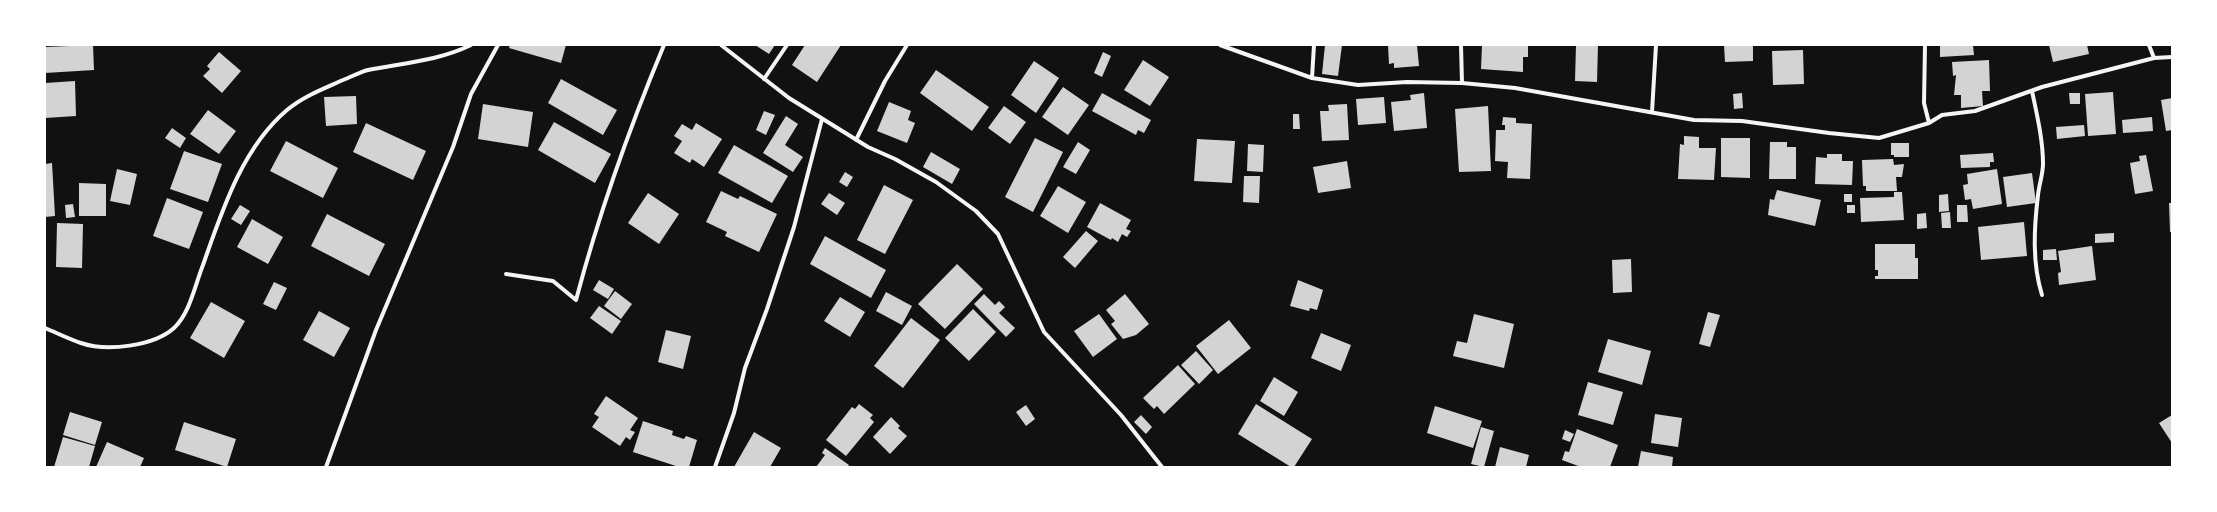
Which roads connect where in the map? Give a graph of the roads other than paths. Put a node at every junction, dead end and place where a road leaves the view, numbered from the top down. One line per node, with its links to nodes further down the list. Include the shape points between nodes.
1 (471, 45): 25 (street, via 427,60 366,70 306,96 264,132 240,174 187,308 174,327 158,339 125,346 83,344)
2 (498, 45): 26 (street, via 471,94 453,147 376,330)
3 (664, 45): 23 (street, via 629,130 590,246 576,300 553,281)
4 (721, 45): 15 (street)
5 (787, 45): 15 (street)
6 (907, 45): 22 (street, via 885,81)
7 (1220, 45): 16 (street)
8 (1314, 45): 16 (street)
9 (1461, 45): 17 (street)
10 (1656, 45): 19 (street)
11 (1925, 45): 21 (street, via 1924,103)
12 (2149, 45): 14 (street)
13 (2172, 57): 14 (street)
14 (2154, 58): 18 (street)
15 (764, 78): 20 (street)
16 (1312, 78): 17 (street, via 1358,85 1407,82)
17 (1462, 83): 19 (street, via 1515,88)
18 (2032, 91): 21 (street, via 1976,111 1942,115); 24 (street, via 2043,165 2038,195 2034,262)
19 (1652, 112): 21 (street, via 1694,120 1742,121 1879,138)
20 (822, 119): 22 (street); 27 (street, via 794,227 745,368 734,413)
21 (1929, 123)
22 (856, 140): 28 (street, via 936,182 976,211 998,234 1044,332 1122,415)
23 (506, 274)
24 (2042, 295)
25 (45, 328)
26 (326, 467)
27 (715, 467)
28 (1162, 467)

